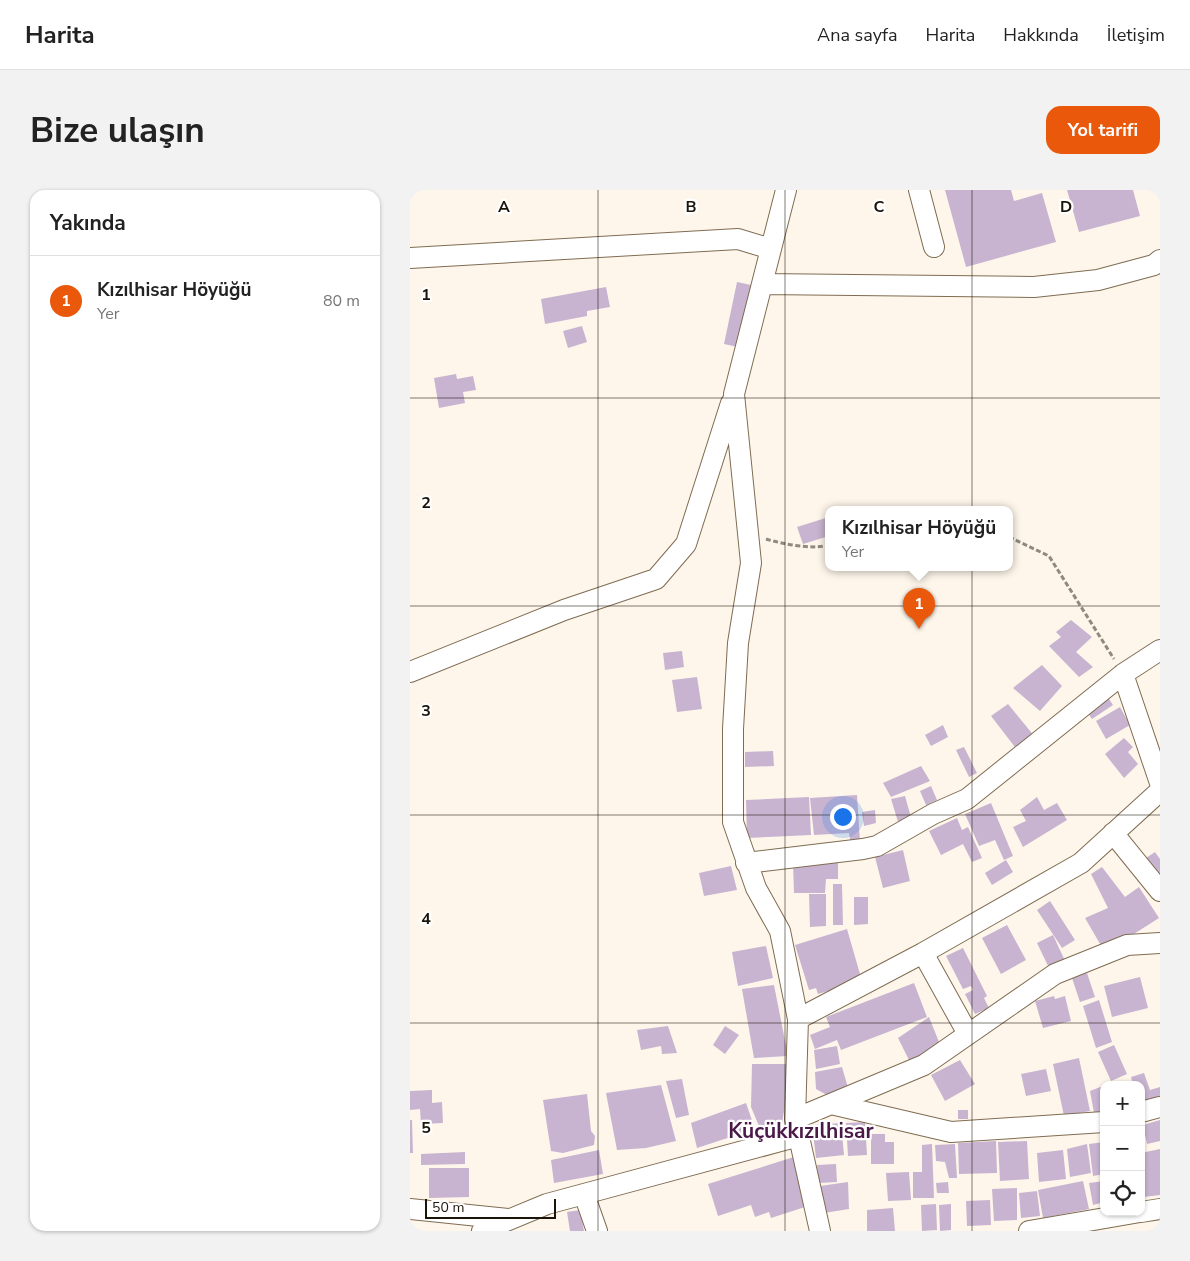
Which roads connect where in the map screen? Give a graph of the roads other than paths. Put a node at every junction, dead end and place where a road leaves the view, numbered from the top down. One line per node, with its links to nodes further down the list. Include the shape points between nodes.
1 (786, 190): 4 (street)
2 (919, 190): 3 (street)
3 (934, 247)
4 (771, 249): 5 (street, via 738,239); 7 (street)
5 (410, 258)
6 (1160, 260): 7 (street, via 1154,265 1098,280 1034,286)
7 (762, 284): 8 (street)
8 (734, 394): 10 (street, via 686,544 656,580 564,610); 15 (street, via 751,563 738,643 733,728 733,822)
9 (1160, 650): 11 (street)
10 (410, 672)
11 (1124, 674): 12 (street); 15 (street, via 967,799 877,846)
12 (1160, 784)
13 (1160, 791): 14 (street)
14 (1113, 834): 16 (street); 18 (street, via 1081,863)
15 (746, 863): 19 (street, via 780,931)
16 (1160, 891)
17 (1160, 943): 20 (street, via 1127,945 1055,974)
18 (923, 953): 19 (street); 20 (street)
19 (798, 1018): 25 (street)
20 (968, 1034): 21 (street, via 924,1065)
21 (831, 1104): 24 (street, via 951,1132); 25 (street)
22 (1160, 1107): 23 (street)
23 (1145, 1111)
24 (1100, 1122)
25 (797, 1128): 26 (street); 34 (street)
26 (584, 1194): 31 (street); 33 (street)
27 (410, 1209): 31 (street)
28 (1160, 1209): 29 (street)
29 (1145, 1211)
30 (1117, 1216): 35 (street)
31 (510, 1219): 32 (street)
32 (482, 1231)
33 (597, 1231)
34 (820, 1231)
35 (1029, 1231)

